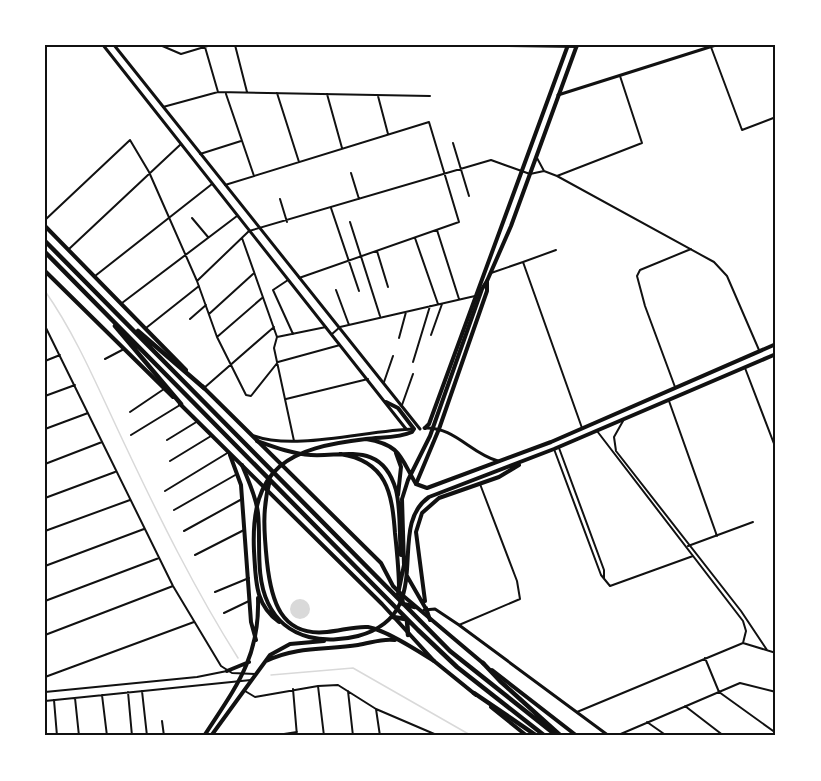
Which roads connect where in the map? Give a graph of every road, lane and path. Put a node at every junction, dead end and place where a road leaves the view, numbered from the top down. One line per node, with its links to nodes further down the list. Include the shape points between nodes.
1 (103, 45): 28 (street)
2 (114, 45): 22 (street)
3 (160, 45): 11 (street, via 181,54)
4 (211, 45): 11 (street)
5 (236, 45): 16 (street)
6 (430, 45): 9 (street)
7 (581, 45): 10 (street)
8 (716, 45): 12 (street)
9 (568, 46): 10 (street); 26 (main road)
10 (576, 46): 20 (main road)
11 (205, 47): 14 (street)
12 (711, 47): 13 (street); 23 (street, via 742,130)
13 (620, 76): 20 (street); 43 (street, via 642,143)
14 (218, 92): 15 (street); 22 (street)
15 (225, 93): 16 (street); 25 (street)
16 (248, 93): 17 (street)
17 (277, 93): 18 (street); 34 (street)
18 (327, 94): 19 (street); 30 (street)
19 (377, 95): 21 (street); 24 (street)
20 (558, 95): 29 (main road)
21 (430, 96)
22 (163, 107): 32 (street)
23 (776, 117)
24 (388, 134): 30 (street); 40 (street, via 427,121)
25 (242, 141): 32 (street); 42 (street)
26 (534, 141): 29 (main road, via 536,146); 31 (main road)
27 (453, 143): 35 (street)
28 (181, 144): 38 (street); 44 (street)
29 (540, 144): 33 (main road)
30 (342, 148): 34 (street)
31 (530, 151): 33 (main road, via 535,150); 36 (main road)
32 (200, 154): 45 (street)
33 (536, 155): 37 (street); 41 (main road)
34 (299, 162): 42 (street)
35 (460, 168): 36 (street, via 491,160); 40 (street); 46 (street)
36 (523, 171): 41 (street); 54 (main road)
37 (544, 171): 41 (street); 43 (street)
38 (149, 172): 52 (street); 53 (street, via 130,140); 67 (street)
39 (351, 172): 48 (street)
40 (445, 173): 48 (street); 61 (street, via 459,222)
41 (530, 174): 59 (main road)
42 (254, 176): 45 (street)
43 (557, 176): 68 (street)
44 (212, 184): 50 (street); 52 (street)
45 (224, 186): 60 (street)
46 (469, 196)
47 (280, 199): 55 (street)
48 (359, 199): 49 (street)
49 (332, 208): 55 (street); 74 (street)
50 (237, 216): 62 (street); 63 (street)
51 (192, 218): 63 (street)
52 (168, 219): 72 (street); 79 (street)
53 (45, 220)
54 (503, 221): 58 (main road); 59 (main road)
55 (287, 222): 60 (street)
56 (350, 222): 73 (street)
57 (45, 226): 67 (main road)
58 (501, 227): 59 (main road); 88 (main road)
59 (510, 228): 78 (main road)
60 (259, 230): 62 (street); 80 (street)
61 (437, 230): 65 (street); 90 (street)
62 (249, 231): 64 (street); 81 (street)
63 (208, 237): 72 (street)
64 (242, 238): 77 (street); 82 (street)
65 (415, 238): 70 (street); 92 (street)
66 (45, 240): 100 (highway)
67 (68, 249): 79 (main road)
68 (691, 249): 116 (street, via 724,271); 130 (street, via 640,270 637,276)
69 (556, 250): 75 (street)
70 (377, 251): 73 (street); 85 (street)
71 (45, 252): 97 (highway)
72 (185, 254): 82 (street); 91 (street)
73 (361, 257): 74 (street); 98 (street)
74 (348, 261): 80 (street); 87 (street)
75 (523, 262): 78 (street); 148 (street)
76 (45, 271): 115 (main road)
77 (254, 273): 89 (street); 96 (street)
78 (491, 273): 83 (main road)
79 (95, 276): 91 (main road)
80 (299, 278): 105 (street)
81 (288, 280): 104 (street); 107 (street, via 273,290)
82 (197, 281): 84 (street)
83 (487, 281): 145 (main road, via 487,291); 197 (main road, via 430,436 402,499 404,565)
84 (199, 286): 93 (street); 106 (street)
85 (388, 287)
86 (336, 290): 101 (street)
87 (359, 291)
88 (475, 296): 90 (street); 143 (main road)
89 (263, 297): 103 (street); 110 (street)
90 (460, 299): 92 (street)
91 (122, 303): 106 (main road)
92 (440, 304): 94 (street); 109 (street)
93 (206, 305): 96 (street); 99 (street)
94 (430, 306): 95 (street); 123 (street)
95 (406, 312): 98 (street); 112 (street)
96 (209, 314): 110 (street)
97 (108, 316): 139 (highway); 207 (highway)
98 (381, 318): 101 (street)
99 (190, 319)
100 (127, 324): 131 (highway); 201 (highway)
101 (349, 325): 105 (street)
102 (45, 326): 118 (street)
103 (274, 327): 111 (street); 124 (street)
104 (326, 327): 107 (street); 108 (street)
105 (339, 327): 108 (street); 128 (street)
106 (146, 328): 131 (main road)
107 (293, 334): 111 (street)
108 (332, 334): 114 (street)
109 (431, 335)
110 (217, 337): 124 (street)
111 (277, 337): 122 (street, via 274,348)
112 (399, 338)
113 (776, 344): 116 (main road)
114 (340, 345): 122 (street); 127 (street)
115 (124, 349): 120 (street); 132 (main road)
116 (759, 350): 130 (main road)
117 (776, 354): 125 (main road)
118 (60, 356): 121 (street); 129 (street)
119 (393, 356): 128 (street)
120 (105, 359)
121 (45, 361)
122 (278, 362): 124 (street, via 249,397); 136 (street)
123 (413, 362)
124 (230, 366): 131 (street)
125 (744, 368): 137 (main road); 164 (street)
126 (412, 374): 140 (street)
127 (368, 380): 135 (street); 136 (street)
128 (384, 382): 133 (street)
129 (75, 385): 134 (street); 141 (street)
130 (675, 387): 148 (main road)
131 (204, 388): 154 (main road)
132 (164, 389): 139 (main road); 142 (street)
133 (390, 390): 135 (street); 140 (street)
134 (45, 396)
135 (382, 397): 138 (street)
136 (286, 399): 160 (street)
137 (669, 400): 144 (main road); 188 (street)
138 (386, 402): 150 (street); 151 (main road, via 398,408)
139 (181, 404): 146 (main road); 155 (street)
140 (402, 405): 147 (street)
141 (88, 412): 149 (street); 161 (street)
142 (130, 412)
143 (432, 416): 145 (main road); 147 (main road)
144 (625, 419): 153 (main road); 189 (street, via 615,433 614,447)
145 (442, 420): 152 (main road)
146 (198, 421): 156 (main road); 158 (street)
147 (422, 428): 151 (street); 152 (street)
148 (582, 428): 168 (main road)
149 (45, 429)
150 (406, 429): 151 (street); 160 (street)
151 (414, 429): 157 (main road, via 406,434)
152 (439, 429): 168 (street); 175 (main road)
153 (597, 431): 163 (main road); 189 (street)
154 (250, 434): 159 (main road); 160 (street, via 272,441)
155 (131, 435)
156 (213, 435): 165 (main road); 167 (street)
157 (364, 439): 162 (main road); 174 (main road, via 306,451 286,461)
158 (167, 440)
159 (257, 441): 166 (main road, via 305,455); 197 (main road, via 381,563)
160 (294, 441)
161 (102, 442): 170 (street); 172 (street)
162 (390, 446): 175 (main road, via 402,457); 180 (main road, via 401,466)
163 (556, 448): 169 (main road); 191 (street, via 601,575 608,584)
164 (776, 449)
165 (229, 452): 171 (main road); 173 (main road); 177 (street)
166 (331, 453): 180 (main road, via 352,452 374,460 391,479); 197 (main road, via 364,461 387,486 393,505)
167 (170, 461)
168 (501, 462): 175 (main road, via 427,488)
169 (522, 462): 176 (main road); 201 (main road, via 429,496 414,511 409,527 408,574)
170 (45, 464)
171 (242, 465): 206 (main road); 211 (main road, via 257,509 265,596)
172 (115, 471): 178 (street); 181 (street)
173 (237, 473): 179 (main road); 182 (street)
174 (271, 476): 198 (main road, via 255,509); 215 (main road, via 264,508 268,568 274,603 284,618 295,626 322,633 369,627)
175 (416, 484)
176 (480, 484): 203 (main road, via 434,501 419,519 416,532); 210 (street, via 520,599)
177 (165, 491)
178 (45, 498)
179 (242, 498): 185 (main road); 187 (street)
180 (397, 498): 203 (main road, via 402,565)
181 (130, 500): 184 (street); 186 (street)
182 (174, 510)
183 (753, 522): 188 (street)
184 (144, 530): 192 (street); 193 (street)
185 (244, 530): 190 (street); 194 (main road)
186 (45, 531)
187 (184, 531)
188 (717, 536): 189 (street)
189 (687, 547): 191 (street)
190 (195, 555)
191 (694, 556): 217 (street, via 744,624); 218 (street, via 741,611)
192 (159, 558): 195 (street); 199 (street)
193 (45, 567)
194 (249, 578): 196 (street); 200 (main road)
195 (173, 586): 209 (street); 212 (street)
196 (215, 592)
197 (400, 594): 201 (highway); 202 (main road)
198 (258, 598): 211 (main road, via 267,612); 216 (main road)
199 (45, 601)
200 (250, 601): 205 (street); 216 (main road)
201 (400, 605): 202 (highway); 214 (main road, via 373,630); 268 (highway, via 450,651)
202 (415, 607): 204 (main road)
203 (426, 609): 204 (street); 208 (main road); 210 (street, via 435,609)
204 (420, 611): 208 (main road)
205 (224, 613)
206 (393, 617): 207 (highway); 213 (main road)
207 (407, 619): 213 (highway); 267 (highway, via 457,667)
208 (430, 620): 224 (main road)
209 (195, 622): 225 (street); 228 (street)
210 (459, 625): 247 (street)
211 (287, 627): 214 (main road, via 309,637)
212 (45, 635)
213 (408, 635): 221 (main road)
214 (333, 639): 223 (main road, via 290,644 273,652)
215 (395, 639): 221 (main road); 223 (main road, via 298,649)
216 (256, 640): 222 (main road)
217 (743, 643): 218 (street); 220 (street)
218 (766, 650): 219 (street)
219 (776, 653)
220 (705, 658): 238 (street); 247 (street)
221 (434, 661): 240 (main road)
222 (249, 662): 225 (main road); 226 (main road)
223 (263, 663): 227 (main road)
224 (483, 663): 268 (highway); 269 (main road)
225 (227, 671): 226 (street); 236 (street)
226 (243, 675): 227 (street); 230 (main road)
227 (255, 675): 229 (main road)
228 (45, 677)
229 (251, 680): 230 (street); 233 (main road)
230 (240, 682): 235 (street); 258 (main road)
231 (318, 686): 232 (street); 234 (street, via 338,685); 261 (street)
232 (293, 689): 233 (street, via 255,697); 251 (street)
233 (244, 690): 259 (main road)
234 (348, 690): 246 (street); 262 (street)
235 (142, 691): 237 (street); 256 (street)
236 (45, 692)
237 (128, 692): 241 (street); 255 (street)
238 (719, 692): 239 (street, via 743,682); 245 (street); 250 (street)
239 (776, 692)
240 (474, 693): 265 (main road); 266 (highway)
241 (102, 695): 242 (street); 254 (street)
242 (75, 698): 243 (street); 253 (street)
243 (54, 700): 244 (street); 252 (street)
244 (45, 701)
245 (685, 706): 249 (street); 273 (street)
246 (376, 709): 263 (street); 264 (street)
247 (576, 712): 270 (street)
248 (162, 721): 257 (street)
249 (647, 722): 271 (street); 272 (street)
250 (776, 733)
251 (297, 734): 260 (street)
252 (57, 736)
253 (79, 736)
254 (107, 736)
255 (132, 736)
256 (147, 736)
257 (164, 736)
258 (204, 736)
259 (211, 736)
260 (272, 736)
261 (324, 736)
262 (353, 736)
263 (380, 736)
264 (439, 736)
265 (527, 736)
266 (537, 736)
267 (545, 736)
268 (559, 736)
269 (577, 736)
270 (609, 736)
271 (616, 736)
272 (667, 736)
273 (724, 736)

